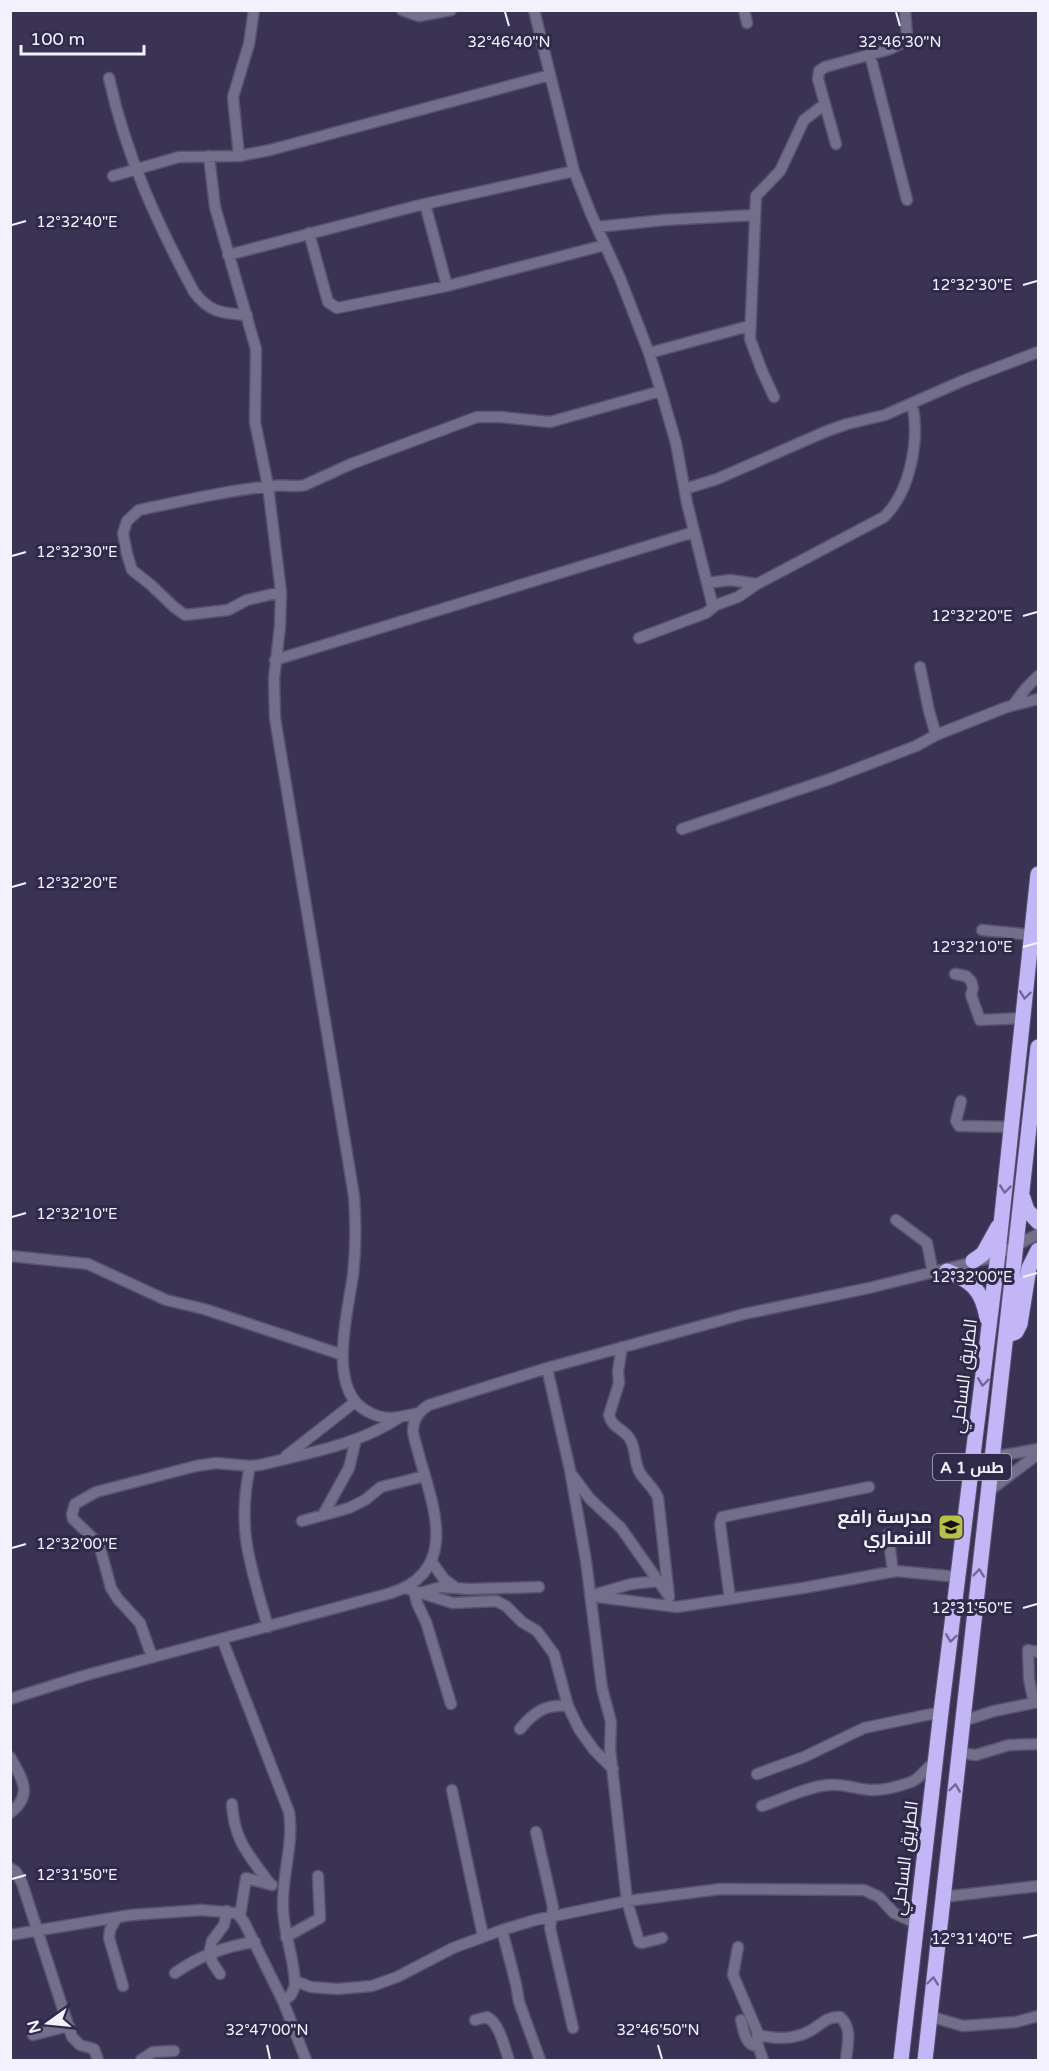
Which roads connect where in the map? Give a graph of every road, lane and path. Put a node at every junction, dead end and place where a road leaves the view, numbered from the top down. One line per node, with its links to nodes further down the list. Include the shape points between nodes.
1 (254, 10): 14 (street, via 249,44 233,97)
2 (402, 10): 3 (street, via 419,16)
3 (451, 10)
4 (534, 10): 9 (street)
5 (744, 10): 7 (street)
6 (905, 10): 8 (street, via 905,40)
7 (747, 23)
8 (870, 55): 11 (street, via 822,68 818,79); 18 (street)
9 (550, 75): 14 (street); 16 (street)
10 (109, 78): 15 (street)
11 (825, 104): 12 (street); 20 (street, via 804,120 780,171 757,193)
12 (836, 144)
13 (209, 156): 14 (street); 15 (street, via 179,157); 24 (street, via 215,207)
14 (239, 156)
15 (135, 170): 17 (street); 26 (street, via 194,292 217,312)
16 (574, 171): 19 (street); 21 (street)
17 (113, 176)
18 (907, 200)
19 (426, 204): 22 (street); 25 (street)
20 (755, 215): 21 (street); 27 (street)
21 (597, 227): 23 (street)
22 (309, 233): 24 (street); 25 (street, via 326,298 333,307)
23 (605, 245): 25 (street); 28 (street)
24 (228, 255): 26 (street)
25 (447, 286)
26 (247, 315): 33 (street, via 257,358 256,428)
27 (749, 326): 28 (street); 31 (street, via 753,351)
28 (649, 352): 30 (street)
29 (1038, 352): 32 (street)
30 (661, 392): 33 (street, via 550,422 477,417 351,464 305,486); 34 (street)
31 (774, 396)
32 (912, 403): 34 (street, via 827,431); 37 (street, via 914,454 890,511 876,523)
33 (268, 486): 38 (street); 38 (street, via 139,510 127,521 123,533 132,570 185,615 228,610 247,600)
34 (685, 489): 35 (street)
35 (694, 532): 36 (street); 41 (street)
36 (706, 583): 37 (street, via 730,580); 39 (street)
37 (757, 584): 39 (street)
38 (281, 592): 41 (street)
39 (713, 607): 40 (street, via 689,621)
40 (639, 638)
41 (275, 660): 71 (street, via 275,718 354,1196 355,1257)
42 (920, 668): 46 (street)
43 (1038, 676): 45 (street)
44 (1038, 699): 45 (street)
45 (1014, 704): 46 (street)
46 (936, 735): 47 (street, via 830,778)
47 (682, 829)
48 (1038, 874): 50 (highway, الطريق الساحلي / A 1 طس)
49 (982, 930): 50 (street)
50 (1032, 935): 52 (highway, الطريق الساحلي / A 1 طس, one-way to 52)
51 (955, 974): 52 (street, via 971,981 971,995 980,1020)
52 (1022, 1018): 55 (highway, الطريق الساحلي / A 1 طس)
53 (1038, 1047): 56 (highway, A 1 طس)
54 (961, 1101): 55 (street, via 956,1121 959,1126)
55 (1012, 1126): 57 (highway, الطريق الساحلي / A 1 طس, one-way to 57)
56 (1023, 1197): 59 (highway, via 1027,1210); 62 (highway, A 1 طس)
57 (1002, 1219): 65 (highway, الطريق الساحلي / A 1 طس); 66 (highway, via 987,1249)
58 (896, 1220): 67 (street, via 927,1243)
59 (1038, 1222)
60 (1038, 1233): 62 (street)
61 (1038, 1241): 62 (street)
62 (1016, 1249): 65 (street); 69 (highway, A 1 طس)
63 (1038, 1250): 69 (highway, via 1026,1278 1020,1324 1016,1332)
64 (10, 1256): 71 (street, via 88,1264 166,1300 213,1311)
65 (998, 1259): 66 (street); 67 (street, via 975,1269); 68 (highway, الطريق الساحلي / A 1 طس)
66 (973, 1262): 67 (street)
67 (940, 1272): 68 (highway, via 968,1281 978,1293 985,1308); 70 (street, via 744,1314)
68 (988, 1334): 91 (highway, الطريق الساحلي / A 1 طس, one-way to 91)
69 (1008, 1335): 79 (highway, A 1 طس)
70 (622, 1347): 72 (street); 97 (street, via 619,1383 609,1415 631,1440 640,1472 658,1498)
71 (343, 1355): 73 (street, via 343,1377)
72 (547, 1368): 74 (street, via 435,1402); 82 (street)
73 (355, 1402): 75 (street, via 376,1415); 80 (street)
74 (419, 1413): 75 (street); 83 (street, via 413,1431)
75 (400, 1416): 76 (street)
76 (356, 1439): 80 (street); 86 (street, via 349,1468)
77 (1038, 1449): 79 (street)
78 (1038, 1454): 85 (street)
79 (992, 1456): 85 (highway, A 1 طس)
80 (280, 1460): 81 (street)
81 (250, 1467): 100 (street, via 243,1510 244,1533); 103 (street, via 216,1463 196,1466 96,1492 75,1504 73,1519 99,1544 111,1588 140,1623)
82 (570, 1470): 92 (street, via 590,1499 621,1528); 96 (street)
83 (425, 1476): 86 (street, via 381,1487 358,1505); 89 (street, via 437,1526 437,1544)
84 (869, 1487): 98 (street, via 722,1517)
85 (988, 1491): 109 (highway, A 1 طس, one-way to 85)
86 (323, 1515): 87 (street)
87 (302, 1521)
88 (888, 1534): 90 (street)
89 (431, 1561): 94 (street); 95 (street)
90 (893, 1572): 91 (street); 98 (street)
91 (959, 1577): 108 (highway, الطريق الساحلي / A 1 طس, one-way to 108)
92 (659, 1581): 96 (street, via 617,1587); 97 (street)
93 (539, 1587): 94 (street)
94 (456, 1588): 95 (street)
95 (413, 1591): 100 (street); 106 (street); 107 (street, via 453,1603 491,1600 506,1606 549,1646)
96 (590, 1596): 99 (street); 115 (street, via 602,1688 610,1712)
97 (669, 1598): 99 (street)
98 (730, 1599): 99 (street)
99 (677, 1607)
100 (268, 1627): 101 (street)
101 (222, 1639): 103 (street); 126 (street, via 289,1812)
102 (1038, 1652): 105 (street, via 1028,1650 1029,1679)
103 (152, 1658): 104 (street)
104 (10, 1698)
105 (1036, 1702): 109 (street)
106 (451, 1704)
107 (568, 1706): 110 (street, via 537,1711); 115 (street, via 586,1740)
108 (941, 1712): 114 (highway, الطريق الساحلي / A 1 طس); 116 (street, via 864,1728)
109 (963, 1721): 112 (highway, A 1 طس)
110 (520, 1729)
111 (1038, 1744): 112 (street, via 1009,1745 976,1755)
112 (960, 1753): 127 (highway, A 1 طس, one-way to 112)
113 (10, 1757): 120 (street, via 24,1784 19,1806)
114 (936, 1763): 119 (street, via 918,1779 895,1786 875,1790 826,1785); 133 (highway, الطريق الساحلي / A 1 طس)
115 (613, 1770): 128 (street)
116 (757, 1774)
117 (452, 1790): 137 (street)
118 (232, 1804): 124 (street, via 240,1841)
119 (762, 1806)
120 (10, 1813)
121 (536, 1832): 132 (street)
122 (10, 1868): 134 (street, via 20,1877)
123 (318, 1876): 138 (street, via 320,1918)
124 (270, 1884): 126 (street); 130 (street, via 246,1878)
125 (1038, 1886): 127 (street)
126 (283, 1888): 138 (street)
127 (943, 1897): 148 (highway, A 1 طس, one-way to 127)
128 (627, 1901): 132 (street); 133 (street, via 720,1888 864,1890 875,1894 894,1913); 139 (street, via 639,1942)
129 (227, 1911): 130 (street); 131 (street, via 187,1910); 142 (street)
130 (240, 1916): 140 (street)
131 (117, 1917): 134 (street); 146 (street, via 109,1938)
132 (552, 1917): 135 (street); 153 (street, via 550,1928)
133 (917, 1924): 164 (highway, الطريق الساحلي / A 1 طس)
134 (37, 1930): 136 (street); 152 (street)
135 (502, 1930): 137 (street); 161 (street, via 519,2002)
136 (10, 1935)
137 (483, 1936): 145 (street, via 372,1986 311,1987)
138 (286, 1937): 145 (street)
139 (662, 1938)
140 (255, 1942): 142 (street); 147 (street)
141 (738, 1947): 155 (street, via 733,1974)
142 (210, 1953): 143 (street); 144 (street)
143 (175, 1973)
144 (220, 1974)
145 (295, 1980): 147 (street, via 293,1990)
146 (123, 1986)
147 (283, 2001): 159 (street)
148 (929, 2016): 149 (street, via 963,2026 1016,2022); 165 (highway, A 1 طس)
149 (1038, 2016)
150 (475, 2020): 160 (street, via 491,2019)
151 (741, 2020): 155 (street, via 749,2043)
152 (69, 2026): 154 (street); 157 (street, via 74,2040 94,2049)
153 (573, 2028)
154 (33, 2035)
155 (758, 2040): 162 (street); 163 (street, via 791,2038 830,2018 840,2017 848,2031)
156 (174, 2051): 158 (street, via 153,2052)
157 (98, 2061)
158 (141, 2061)
159 (306, 2061)
160 (509, 2061)
161 (540, 2061)
162 (764, 2061)
163 (846, 2061)
164 (901, 2061)
165 (925, 2061)

